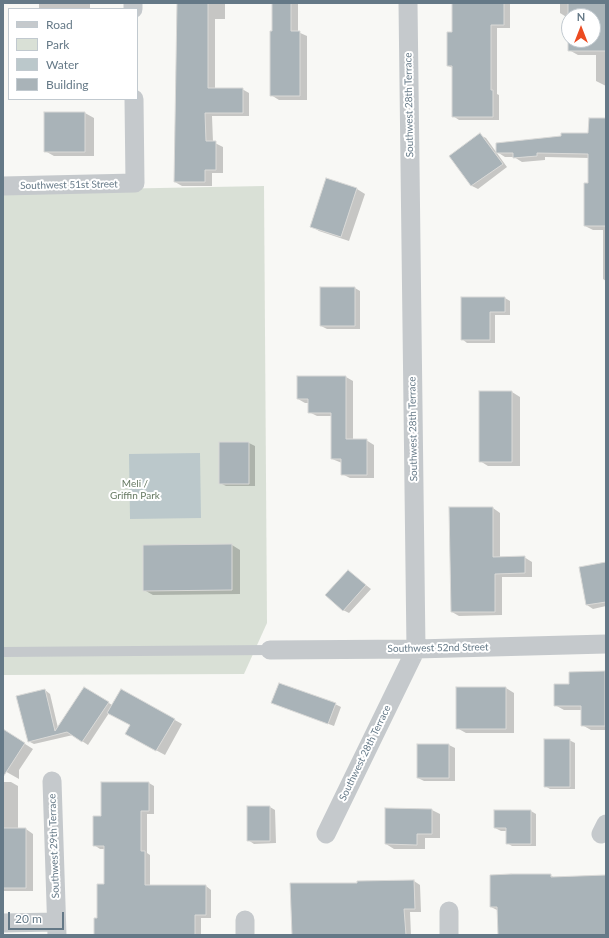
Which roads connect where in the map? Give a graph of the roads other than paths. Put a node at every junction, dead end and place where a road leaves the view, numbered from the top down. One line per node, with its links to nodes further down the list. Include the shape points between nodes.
1 (408, 3): 6 (street, Southwest 28th Terrace)
2 (134, 100): 3 (street, Southwest 51st Street, via 134,183)
3 (3, 186)
4 (606, 644): 6 (street, Southwest 52nd Street)
5 (270, 650): 6 (street, Southwest 52nd Street); 7 (lane)
6 (416, 650): 9 (street, Southwest 28th Terrace)
7 (3, 652)
8 (52, 781): 12 (street, Southwest 29th Terrace)
9 (326, 834)
10 (448, 911): 13 (street)
11 (3, 923): 12 (street)
12 (56, 928)
13 (449, 935)

